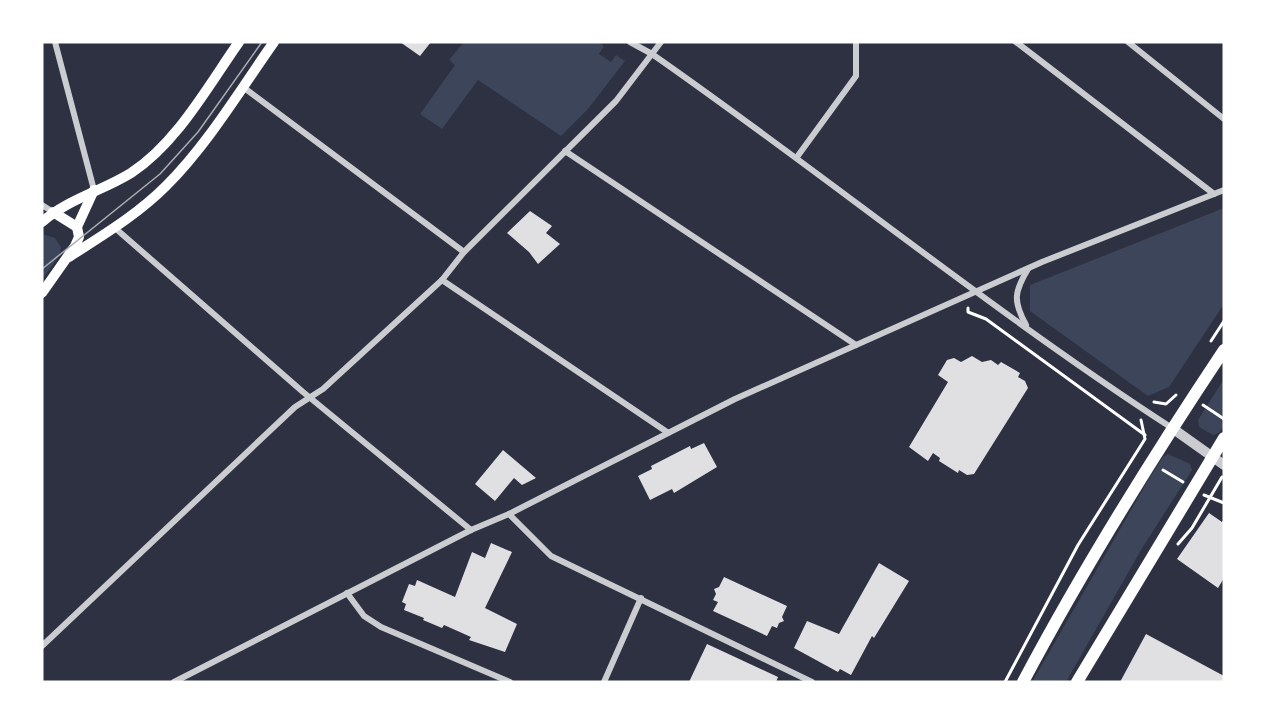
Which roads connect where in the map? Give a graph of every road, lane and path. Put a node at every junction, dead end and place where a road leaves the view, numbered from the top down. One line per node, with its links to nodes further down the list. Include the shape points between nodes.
1 (55, 42): 14 (street)
2 (239, 42): 14 (main road, via 186,116 155,151 129,174)
3 (274, 42): 10 (main road)
4 (630, 42): 9 (street)
5 (661, 42): 9 (street)
6 (856, 42): 13 (street, via 856,76)
7 (1016, 42): 16 (street)
8 (1128, 42): 11 (street)
9 (652, 54): 12 (street, via 616,101); 13 (street)
10 (243, 87): 21 (main road, via 165,187); 22 (street)
11 (1224, 119)
12 (566, 151): 22 (street); 29 (street)
13 (797, 157): 27 (street)
14 (94, 190): 18 (main road); 20 (main road)
15 (1224, 190): 16 (street)
16 (1214, 194): 24 (street)
17 (42, 205): 18 (street)
18 (53, 212): 19 (main road); 20 (main road)
19 (42, 222)
20 (77, 227): 23 (main road, via 79,237)
21 (116, 228): 23 (main road); 32 (street)
22 (464, 252): 25 (street)
23 (69, 257): 26 (main road)
24 (1028, 268): 27 (street); 28 (street, via 1016,292 1018,310)
25 (442, 280): 32 (street); 35 (street)
26 (42, 293)
27 (975, 293): 28 (street); 29 (street); 36 (path, via 968,312 986,319)
28 (1027, 327): 33 (street)
29 (856, 345): 35 (street)
30 (1224, 350): 34 (main road)
31 (1179, 389): 33 (path, via 1170,402 1154,402)
32 (310, 397): 45 (street); 48 (street)
33 (1147, 412): 34 (street); 36 (path, via 1140,421)
34 (1172, 428): 39 (street); 40 (main road)
35 (667, 432): 44 (street)
36 (1145, 435): 38 (path)
37 (1224, 438): 39 (main road)
38 (1136, 453): 40 (path); 53 (path, via 1078,545)
39 (1212, 457): 41 (street); 42 (main road)
40 (1149, 461): 42 (path); 54 (main road)
41 (1224, 465)
42 (1192, 488): 43 (path); 55 (main road)
43 (1224, 502)
44 (509, 514): 45 (street); 47 (street, via 551,555)
45 (471, 530): 46 (street)
46 (346, 593): 49 (street); 50 (street, via 364,616 381,627)
47 (641, 598): 51 (street); 52 (street)
48 (42, 646)
49 (174, 682)
50 (510, 682)
51 (604, 682)
52 (812, 682)
53 (1005, 682)
54 (1023, 682)
55 (1077, 682)

